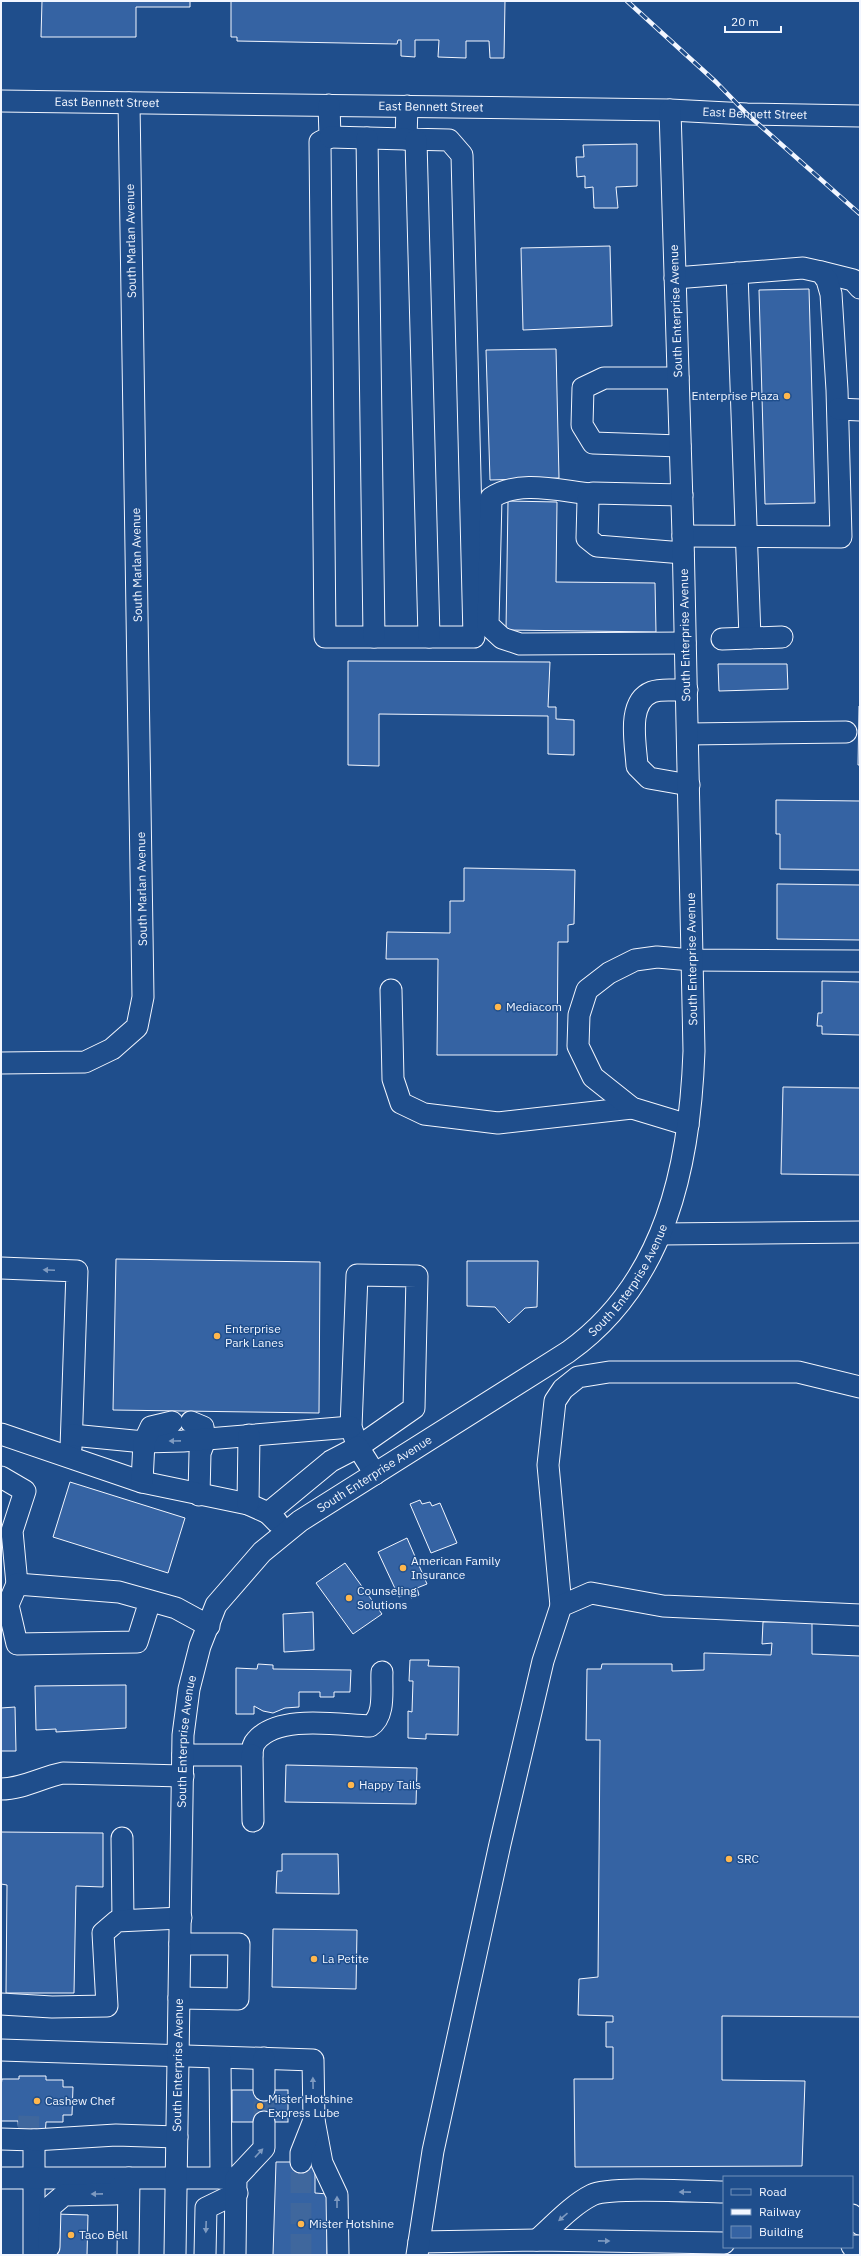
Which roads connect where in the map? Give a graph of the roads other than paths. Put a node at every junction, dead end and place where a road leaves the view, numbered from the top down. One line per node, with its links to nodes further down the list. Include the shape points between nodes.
1 (1, 101): 2 (street, East Bennett Street)
2 (129, 103): 3 (street, East Bennett Street); 35 (street, South Marlan Avenue, via 143,997 136,1026 112,1049 85,1062)
3 (329, 105): 4 (street, East Bennett Street); 7 (street)
4 (407, 106): 5 (street, East Bennett Street); 9 (street)
5 (670, 110): 6 (street, East Bennett Street); 12 (street, South Enterprise Avenue)
6 (860, 116)
7 (330, 137): 8 (street); 22 (street, via 320,142 325,637)
8 (367, 138): 9 (street); 22 (street)
9 (411, 139): 23 (street); 23 (street, via 449,140 462,155 474,637)
10 (821, 272): 11 (street, via 803,268); 13 (street, via 853,280); 15 (street, via 827,280 831,294)
11 (737, 273): 12 (street); 20 (street)
12 (675, 278): 14 (street, South Enterprise Avenue)
13 (860, 288)
14 (678, 378): 17 (street, South Enterprise Avenue); 17 (street, via 604,378 583,388 582,425 593,443)
15 (838, 409): 16 (street); 20 (street, via 841,538)
16 (860, 410)
17 (680, 446): 19 (street, South Enterprise Avenue)
18 (592, 494): 19 (street, via 603,492); 21 (street, via 588,500 587,538 597,546); 27 (street, via 523,487 503,490 491,498 488,625 502,638 520,644)
19 (682, 495): 21 (street, South Enterprise Avenue)
20 (745, 537): 21 (street); 25 (street)
21 (683, 545): 27 (street, South Enterprise Avenue)
22 (374, 637): 23 (street)
23 (429, 637)
24 (782, 637): 25 (street)
25 (750, 638): 26 (street)
26 (722, 639)
27 (685, 643): 28 (street, South Enterprise Avenue)
28 (686, 690): 30 (street, South Enterprise Avenue); 31 (street, via 653,692 643,697 635,715 637,766 649,778)
29 (846, 732): 30 (street)
30 (688, 734): 31 (street, South Enterprise Avenue)
31 (689, 784): 32 (street, South Enterprise Avenue)
32 (692, 960): 33 (street); 36 (street, via 657,957 635,960 609,973 588,990 579,1015 578,1046 593,1077); 37 (street, South Enterprise Avenue, via 694,1051)
33 (860, 961)
34 (391, 990): 36 (street, via 393,1079 401,1104 424,1114 498,1123)
35 (1, 1063)
36 (632, 1108): 37 (street)
37 (688, 1124): 39 (street, South Enterprise Avenue, via 679,1174)
38 (860, 1232): 39 (street)
39 (661, 1234): 50 (street, South Enterprise Avenue, via 648,1262 628,1294 585,1340)
40 (1, 1268): 44 (street, one-way to 40, via 77,1271)
41 (860, 1387): 60 (street, via 798,1372 609,1372 578,1377 563,1389 554,1401 548,1465)
42 (351, 1427): 45 (street); 48 (street); 48 (street, via 357,1274 416,1276 414,1408)
43 (1, 1434): 49 (street)
44 (72, 1435): 47 (street); 49 (street)
45 (249, 1435): 46 (street); 54 (street)
46 (205, 1440): 47 (street, one-way to 47); 47 (street, via 203,1427 181,1422 151,1427); 53 (street, via 200,1453)
47 (144, 1442): 52 (street)
48 (358, 1447): 50 (street); 55 (street, via 331,1461)
49 (70, 1457): 52 (street)
50 (375, 1474): 57 (street, South Enterprise Avenue)
51 (1, 1477): 56 (street, via 25,1491)
52 (142, 1482): 53 (street)
53 (199, 1495): 54 (street)
54 (248, 1504): 55 (street)
55 (268, 1513): 57 (street)
56 (6, 1531): 58 (street)
57 (286, 1532): 62 (street, South Enterprise Avenue, via 262,1552 233,1584 216,1605)
58 (17, 1584): 59 (street, via 119,1592); 59 (street, via 8,1605 17,1644 137,1642)
59 (150, 1601): 62 (street, via 176,1608)
60 (562, 1606): 61 (street, via 591,1593 664,1606); 96 (street, via 543,1661 500,1844 433,2151)
61 (860, 1615)
62 (209, 1626): 64 (street, South Enterprise Avenue, via 200,1646 188,1689)
63 (382, 1672): 65 (street, via 380,1713 377,1722 370,1726 283,1724 268,1730 254,1742)
64 (183, 1755): 65 (street); 66 (street, South Enterprise Avenue)
65 (252, 1755): 68 (street)
66 (183, 1776): 67 (street, via 63,1773); 70 (street, South Enterprise Avenue)
67 (1, 1789)
68 (253, 1821)
69 (122, 1838): 71 (street)
70 (181, 1918): 71 (street); 72 (street, South Enterprise Avenue)
71 (123, 1920): 74 (street, via 103,1933 106,2006 52,2008)
72 (180, 1944): 73 (street, South Enterprise Avenue); 73 (street, via 239,1944 238,1999)
73 (179, 1998): 76 (street, South Enterprise Avenue)
74 (1, 2004)
75 (1, 2050): 76 (street)
76 (178, 2056): 77 (street); 83 (street, South Enterprise Avenue)
77 (220, 2058): 78 (street); 90 (street)
78 (264, 2058): 79 (street); 80 (street, one-way to 78, via 313,2060)
79 (264, 2090)
80 (314, 2120): 85 (street, via 301,2153); 103 (street, one-way to 80, via 337,2195 322,2163)
81 (264, 2122): 90 (street, one-way to 81, via 264,2148)
82 (40, 2133): 83 (street, via 91,2137 116,2135); 84 (street); 87 (street)
83 (177, 2138): 89 (street, South Enterprise Avenue)
84 (1, 2139)
85 (301, 2162)
86 (1, 2178): 87 (street)
87 (34, 2178): 88 (street); 98 (street)
88 (129, 2178): 89 (street); 98 (street, one-way to 98, via 115,2194 64,2195 50,2207); 99 (street)
89 (176, 2179): 90 (street); 100 (street, South Enterprise Avenue)
90 (231, 2183): 101 (street, one-way to 101, via 206,2208); 102 (street)
91 (723, 2192): 94 (street, one-way to 94, via 618,2191 593,2194)
92 (853, 2216): 93 (street)
93 (860, 2224)
94 (537, 2240): 95 (street, one-way to 95); 97 (street)
95 (723, 2243)
96 (418, 2248): 97 (street)
97 (478, 2248)
98 (42, 2251)
99 (128, 2255)
100 (175, 2255)
101 (205, 2255)
102 (235, 2255)
103 (338, 2255)

